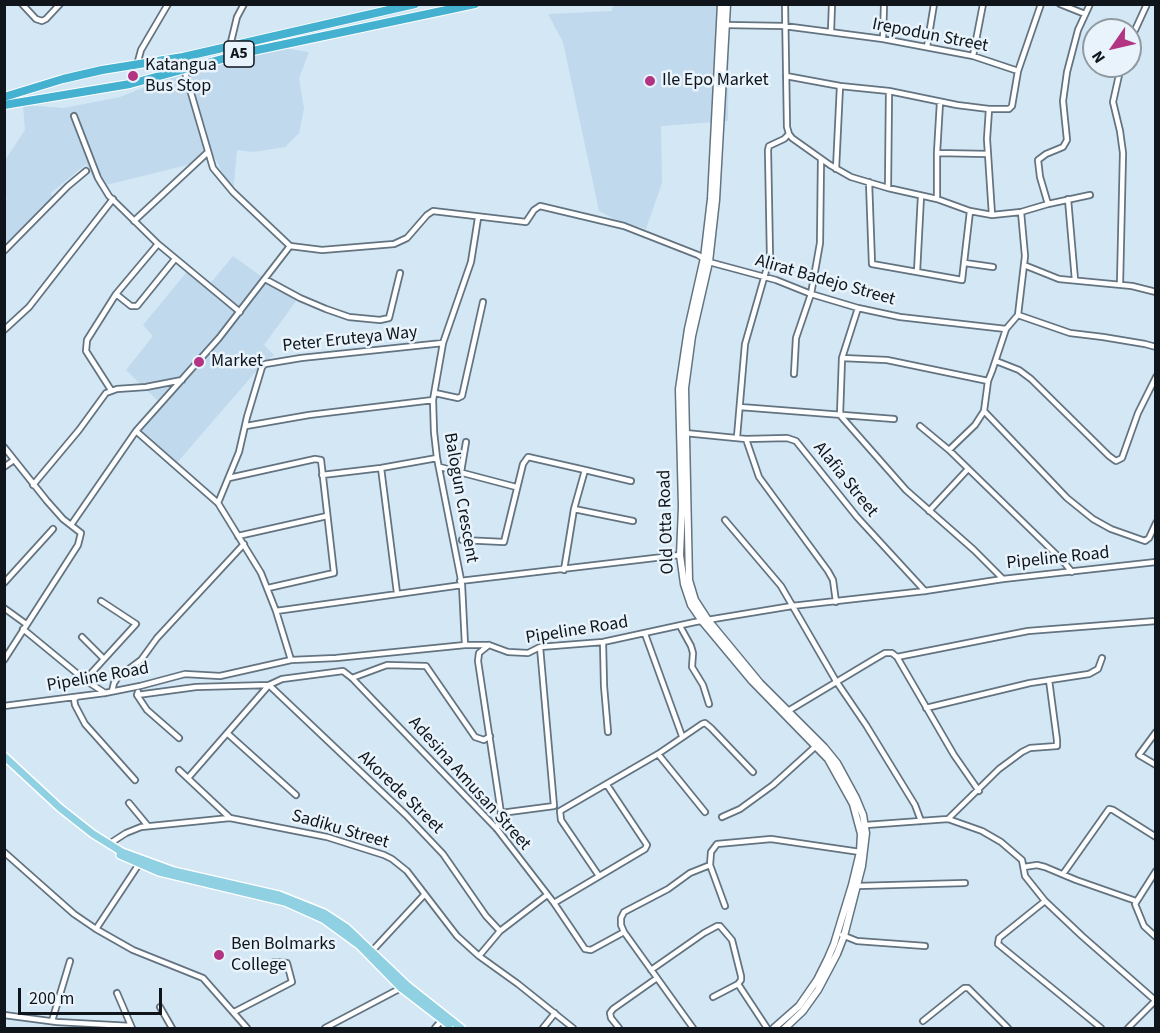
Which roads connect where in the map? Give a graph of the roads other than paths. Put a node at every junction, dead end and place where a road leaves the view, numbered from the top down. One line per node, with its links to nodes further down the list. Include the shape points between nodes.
1 (22, 4): 2 (street, via 42,21)
2 (60, 4)
3 (168, 4): 28 (street, via 141,50)
4 (244, 4): 25 (street)
5 (415, 4): 18 (highway, A5)
6 (475, 4): 29 (highway, A5)
7 (721, 4): 64 (main road, Old Otta Road)
8 (727, 4): 21 (main road)
9 (785, 4): 22 (street)
10 (832, 4): 23 (street)
11 (884, 4): 24 (street)
12 (934, 4): 26 (street)
13 (983, 4): 27 (street)
14 (1041, 4): 30 (street)
15 (1060, 4): 19 (street)
16 (1090, 4): 19 (street)
17 (1147, 4): 20 (street)
18 (386, 8): 25 (highway, A5)
19 (1085, 14): 54 (street, via 1067,72 1063,101 1067,140 1063,147 1038,160)
20 (1141, 18)
21 (727, 25): 22 (street, Irepodun Street); 64 (main road, via 716,200)
22 (784, 26): 23 (street, Irepodun Street); 31 (street)
23 (831, 32): 24 (street, Irepodun Street)
24 (883, 39): 26 (street, Irepodun Street)
25 (230, 46): 28 (highway, A5)
26 (927, 47): 27 (street, Irepodun Street)
27 (973, 56): 30 (street, Irepodun Street)
28 (137, 65): 35 (highway, A5, via 63,79)
29 (184, 69): 37 (highway, A5, via 130,84); 41 (street)
30 (1018, 71): 38 (street, via 1011,108)
31 (786, 76): 33 (street); 40 (street)
32 (1118, 78): 73 (street, via 1113,102 1123,153)
33 (840, 86): 34 (street); 45 (street)
34 (889, 92): 36 (street); 48 (street)
35 (4, 97)
36 (940, 102): 38 (street); 42 (street)
37 (4, 105)
38 (989, 109): 43 (street)
39 (74, 116): 51 (street, via 98,178)
40 (789, 134): 44 (street); 70 (street, via 768,150 770,238)
41 (208, 152): 59 (street); 61 (street, via 219,177)
42 (937, 153): 43 (street); 52 (street)
43 (988, 154): 57 (street)
44 (821, 159): 45 (street); 76 (street, via 821,236)
45 (836, 169): 47 (street)
46 (86, 171): 62 (street)
47 (869, 182): 48 (street); 68 (street, via 872,264)
48 (888, 188): 50 (street)
49 (1090, 195): 53 (street)
50 (921, 196): 52 (street); 68 (street)
51 (112, 199): 59 (street); 82 (street, via 29,307)
52 (937, 199): 55 (street)
53 (1068, 199): 54 (street); 72 (street)
54 (1048, 204): 56 (street)
55 (970, 211): 57 (street); 65 (street)
56 (1021, 212): 57 (street); 66 (street)
57 (992, 214)
58 (478, 218): 61 (street, via 433,212 407,238 394,244 321,250); 64 (street, Alirat Badejo Street, via 526,222 540,206 624,226); 83 (street, Balogun Crescent, via 471,261)
59 (134, 221): 60 (street)
60 (158, 244): 63 (street); 75 (street)
61 (290, 246): 71 (street)
62 (4, 251)
63 (175, 259): 75 (street, via 137,306); 79 (street)
64 (707, 260): 70 (street, Alirat Badejo Street); 101 (main road, Old Otta Road, via 686,372); 132 (main road, Old Otta Road, via 688,329 679,382)
65 (965, 263): 67 (street); 68 (street, via 962,280)
66 (1024, 265): 72 (street, via 1050,277); 80 (street)
67 (993, 267)
68 (917, 272)
69 (400, 273): 71 (street, via 389,318 380,320 326,309)
70 (764, 277): 76 (street, Alirat Badejo Street); 94 (street, via 745,344)
71 (265, 279): 79 (street)
72 (1075, 280): 73 (street)
73 (1120, 284): 74 (street)
74 (1155, 292)
75 (116, 294): 91 (street, via 87,340 86,351)
76 (811, 294): 78 (street, Alirat Badejo Street); 87 (street, via 796,338)
77 (483, 302): 92 (street, via 462,396)
78 (858, 308): 81 (street, Alirat Badejo Street, via 900,317); 85 (street)
79 (240, 312): 89 (street)
80 (1018, 315): 81 (street); 84 (street, via 1070,333)
81 (1006, 329): 86 (street)
82 (4, 330)
83 (442, 343): 92 (street, Balogun Crescent); 98 (street, Peter Eruteya Way, via 269,363 262,367)
84 (1155, 347)
85 (842, 358): 90 (street, via 887,360); 96 (street)
86 (996, 361): 88 (street, via 1032,379 1116,461 1122,458); 90 (street)
87 (794, 374)
88 (1155, 377)
89 (183, 380): 91 (street); 100 (street)
90 (988, 381): 95 (street)
91 (111, 390): 118 (street)
92 (435, 393): 93 (street, Balogun Crescent)
93 (433, 400): 98 (street); 107 (street, Balogun Crescent)
94 (740, 407): 96 (street); 102 (street)
95 (984, 411): 106 (street); 126 (street, via 1067,498 1093,519 1145,541)
96 (840, 415): 97 (street); 122 (street)
97 (894, 419)
98 (246, 426): 116 (street, Peter Eruteya Way)
99 (920, 426): 106 (street)
100 (136, 431): 120 (street); 127 (street)
101 (685, 433): 102 (street, Alafia Street); 147 (main road, Old Otta Road, via 689,580)
102 (737, 437): 103 (street, Alafia Street)
103 (746, 439): 140 (street, Alafia Street, via 796,441 857,517); 143 (street, via 759,477 833,580)
104 (466, 442): 114 (street)
105 (4, 447): 108 (street)
106 (948, 450): 112 (street)
107 (437, 458): 110 (street, Balogun Crescent); 111 (street)
108 (14, 460): 109 (street); 118 (street)
109 (4, 467)
110 (440, 467): 114 (street); 138 (street, Balogun Crescent)
111 (381, 468): 115 (street); 141 (street)
112 (968, 469): 122 (street); 135 (street)
113 (585, 470): 117 (street); 119 (street, via 528,457); 121 (street)
114 (461, 472): 119 (street)
115 (322, 475): 116 (street, via 321,460 315,459); 123 (street)
116 (230, 478): 120 (street, Peter Eruteya Way)
117 (631, 481)
118 (33, 485): 127 (street)
119 (516, 487): 130 (street, via 504,542)
120 (218, 503): 129 (street)
121 (574, 509): 125 (street); 134 (street)
122 (929, 512): 136 (street, via 975,550)
123 (327, 516): 129 (street); 139 (street, via 334,573)
124 (725, 520): 144 (street, via 776,579)
125 (633, 521)
126 (1155, 523)
127 (70, 525): 149 (street, via 81,534 81,539)
128 (53, 529): 137 (street)
129 (238, 536): 131 (street)
130 (462, 540)
131 (244, 544): 139 (street); 169 (street, via 141,660 118,677)
132 (680, 555): 134 (street); 147 (main road, Old Otta Road, via 691,605)
133 (1155, 562): 135 (street, Pipeline Road)
134 (564, 570): 138 (street)
135 (1073, 572): 136 (street, Pipeline Road)
136 (1002, 579): 140 (street, Pipeline Road)
137 (4, 583)
138 (461, 583): 141 (street); 154 (street, Balogun Crescent)
139 (268, 588): 146 (street)
140 (926, 591): 143 (street, Pipeline Road)
141 (397, 593): 146 (street)
142 (101, 601): 159 (street, via 136,624)
143 (836, 602): 144 (street, Pipeline Road)
144 (792, 606): 147 (street, Pipeline Road); 165 (street)
145 (4, 608): 149 (street)
146 (276, 611): 161 (street)
147 (705, 620): 150 (street, Pipeline Road); 177 (main road, Old Otta Road); 184 (main road, Old Otta Road, via 770,700)
148 (1155, 621): 157 (street, via 1028,631)
149 (24, 626): 160 (street); 163 (street)
150 (680, 626): 151 (street, Pipeline Road); 174 (street, via 691,646 692,667)
151 (645, 634): 153 (street, Pipeline Road); 182 (street)
152 (82, 637): 159 (street)
153 (603, 642): 156 (street, Pipeline Road); 178 (street)
154 (465, 645): 155 (street, Pipeline Road); 161 (street, Pipeline Road)
155 (489, 645): 156 (street, Pipeline Road, via 515,653 528,653); 181 (street, via 479,653 478,661)
156 (540, 647): 198 (street, via 554,806)
157 (897, 657): 165 (street, via 885,653); 176 (street)
158 (1102, 658): 164 (street, via 1098,669 1089,674)
159 (104, 659): 163 (street)
160 (4, 660)
161 (291, 660): 166 (street, Pipeline Road, via 220,676 185,674)
162 (352, 678): 167 (street, via 339,671 282,679); 181 (street, via 384,665 426,666 476,737 484,740); 205 (street, Adesina Amusan Street)
163 (85, 680): 171 (street)
164 (1049, 680): 176 (street); 194 (street, via 1057,746 1022,752)
165 (836, 681): 177 (street); 202 (street, via 915,805)
166 (151, 683): 168 (street, Pipeline Road); 170 (street)
167 (269, 685): 170 (street); 180 (street); 227 (street, Akorede Street, via 443,854)
168 (140, 686): 169 (street, Pipeline Road); 172 (street)
169 (112, 691): 171 (street, Pipeline Road)
170 (155, 692): 172 (street)
171 (105, 693): 173 (street, Pipeline Road)
172 (137, 694): 183 (street, via 147,710)
173 (77, 697): 175 (street, Pipeline Road); 192 (street, via 75,705 85,724)
174 (709, 704)
175 (4, 706)
176 (926, 708): 194 (street)
177 (788, 711): 203 (main road, Old Otta Road, via 837,763)
178 (608, 732)
179 (1155, 732): 188 (street, via 1139,755)
180 (227, 733): 191 (street); 195 (street)
181 (490, 736): 198 (street)
182 (682, 736): 185 (street); 190 (street, via 705,723)
183 (179, 738)
184 (816, 746): 199 (street, via 740,810); 209 (main road, Old Otta Road, via 853,804 861,828)
185 (658, 754): 193 (street); 197 (street)
186 (4, 756): 207 (main road, via 60,808)
187 (4, 762): 210 (main road, via 71,822)
188 (1155, 765)
189 (179, 770): 191 (street)
190 (753, 772)
191 (188, 778): 200 (street)
192 (135, 780)
193 (607, 785): 215 (street, via 647,845); 215 (street, via 560,811 561,820)
194 (979, 791): 201 (street)
195 (296, 795)
196 (129, 803): 204 (street)
197 (705, 812)
198 (501, 813): 205 (street)
199 (722, 817)
200 (230, 818): 204 (street, Sadiku Street); 219 (street, Sadiku Street, via 316,834 384,855 407,871)
201 (948, 819): 202 (street); 212 (street, via 1004,844 1022,860)
202 (921, 821): 203 (street)
203 (866, 825): 218 (main road, Old Otta Road)
204 (148, 826): 207 (street, Sadiku Street)
205 (497, 829): 220 (street, Adesina Amusan Street)
206 (1155, 837): 214 (street, via 1109,809)
207 (109, 844): 217 (main road, via 162,867)
208 (4, 852): 225 (street)
209 (860, 852): 211 (street, via 771,839 720,843 713,848); 229 (main road, Old Otta Road)
210 (139, 864): 217 (main road, via 175,876); 225 (street)
211 (710, 865): 224 (street); 228 (street, via 624,912)
212 (1024, 867): 214 (street, via 1036,865); 221 (street, via 1025,876)
213 (1155, 871): 222 (street)
214 (1063, 874): 222 (street)
215 (599, 876): 223 (street)
216 (965, 883): 218 (street)
217 (229, 885): 226 (main road, via 306,904)
218 (857, 886): 229 (main road, Old Otta Road)
219 (424, 895): 232 (street); 233 (street, Sadiku Street)
220 (547, 895): 223 (street, Adesina Amusan Street); 227 (street)
221 (1045, 901): 242 (street); 266 (street, via 999,938 998,945)
222 (1136, 901): 230 (street, via 1140,918)
223 (554, 903): 228 (street, Adesina Amusan Street, via 588,951)
224 (725, 906)
225 (96, 929): 244 (street, via 133,950 197,974 209,982)
226 (345, 930): 232 (main road); 239 (main road)
227 (500, 931): 233 (street)
228 (624, 932): 236 (street)
229 (841, 935): 231 (street, via 857,942); 263 (main road, Old Otta Road, via 812,987); 264 (main road, Old Otta Road, via 832,965 818,990)
230 (1155, 937)
231 (924, 946)
232 (372, 951): 257 (main road)
233 (479, 956): 245 (street, Sadiku Street)
234 (70, 962): 248 (street)
235 (274, 962): 244 (street, via 287,963 292,982)
236 (651, 970): 237 (street); 238 (street, via 720,926 732,940 741,976)
237 (657, 978): 260 (street, via 610,1013); 261 (street)
238 (738, 984): 241 (street); 262 (street)
239 (401, 988): 247 (main road); 251 (street)
240 (117, 993): 250 (street)
241 (712, 997)
242 (1155, 1001): 267 (street)
243 (160, 1007): 253 (street)
244 (234, 1012): 254 (street)
245 (555, 1013): 258 (street); 259 (street, Sadiku Street)
246 (4, 1015): 248 (street)
247 (442, 1020): 255 (street); 256 (main road)
248 (54, 1021): 250 (street); 252 (street)
249 (923, 1021): 265 (street, via 968,988)
250 (131, 1027)
251 (328, 1028)
252 (57, 1029)
253 (172, 1029)
254 (247, 1029)
255 (435, 1029)
256 (453, 1029)
257 (461, 1029)
258 (543, 1029)
259 (573, 1029)
260 (619, 1029)
261 (693, 1029)
262 (767, 1029)
263 (774, 1029)
264 (785, 1029)
265 (1008, 1029)
266 (1101, 1029)
267 (1128, 1029)

